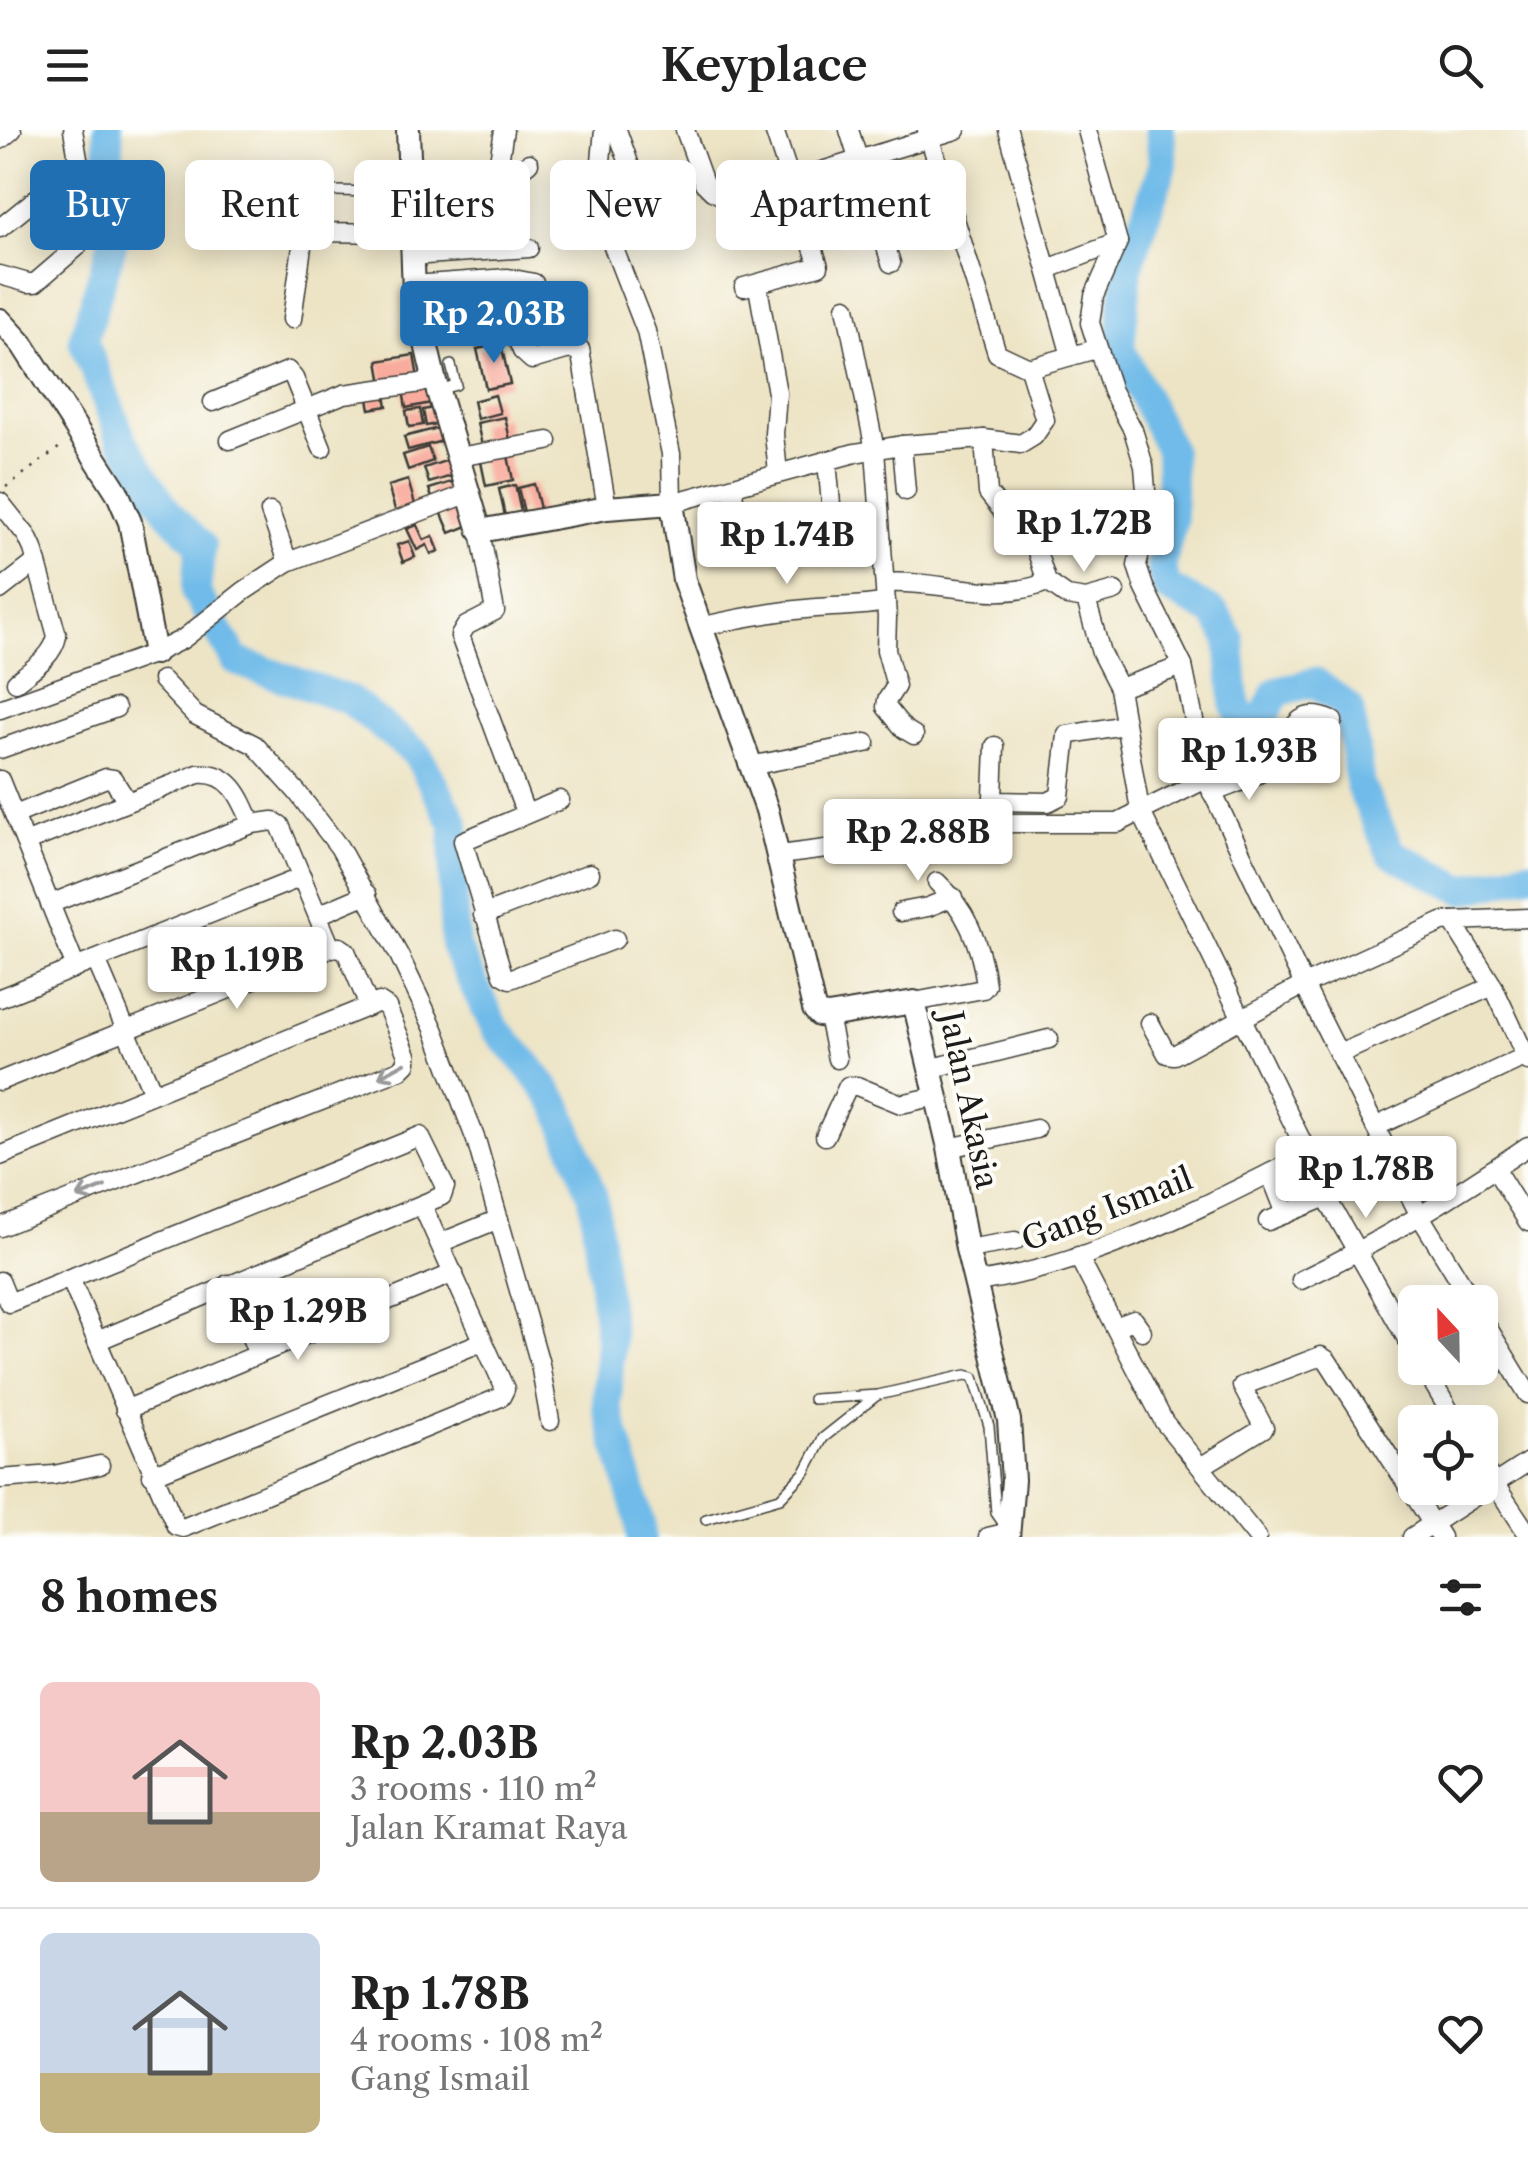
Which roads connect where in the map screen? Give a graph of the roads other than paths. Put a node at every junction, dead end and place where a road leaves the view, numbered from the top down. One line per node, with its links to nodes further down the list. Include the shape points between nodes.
1 (12, 130): 14 (street)
2 (72, 130): 16 (street)
3 (408, 130): 17 (street)
4 (504, 130): 18 (street)
5 (604, 130): 58 (street, via 609,236 646,331 672,454)
6 (617, 130): 19 (street)
7 (685, 130): 22 (street, via 704,182)
8 (774, 130): 20 (street)
9 (849, 130): 15 (street)
10 (956, 130): 13 (street)
11 (1008, 130): 31 (street)
12 (1087, 130): 25 (street)
13 (928, 134): 15 (street); 41 (street, via 997,353)
14 (0, 140)
15 (860, 159): 21 (street); 30 (street)
16 (79, 160)
17 (408, 160)
18 (499, 160)
19 (629, 160)
20 (785, 160)
21 (857, 160)
22 (716, 193)
23 (30, 204): 24 (street)
24 (0, 228)
25 (1118, 242): 31 (street); 39 (street, via 1094,296 1090,323)
26 (73, 250): 32 (street, via 36,282)
27 (302, 250): 36 (street)
28 (411, 250): 34 (street)
29 (813, 250): 53 (street, via 818,266 752,290 777,393)
30 (892, 262)
31 (1048, 270): 40 (street)
32 (0, 274)
33 (534, 283): 34 (street, via 508,278)
34 (413, 285): 42 (street)
35 (846, 307): 50 (street)
36 (292, 319)
37 (0, 320): 74 (street, via 117,492 130,522)
38 (516, 336): 59 (street, via 532,360 589,348)
39 (1096, 349): 40 (street); 75 (street, via 1144,466 1148,515 1138,566 1144,588)
40 (1071, 356): 41 (street)
41 (1029, 368): 45 (street, via 1045,420 1020,444)
42 (441, 378): 44 (street, via 344,394); 51 (street)
43 (213, 402): 44 (street, via 288,371)
44 (306, 408): 46 (street); 49 (street)
45 (984, 439): 48 (street); 63 (street, via 988,492)
46 (230, 440)
47 (548, 440): 51 (street)
48 (902, 445): 50 (street); 55 (street)
49 (322, 448)
50 (874, 450): 52 (street); 64 (street)
51 (458, 457): 56 (street)
52 (827, 461): 53 (street); 65 (street)
53 (778, 473): 54 (street)
54 (733, 488): 58 (street); 65 (street, via 741,547)
55 (906, 490)
56 (467, 494): 62 (street); 67 (street)
57 (0, 502): 66 (street, via 27,536)
58 (672, 504): 59 (street); 73 (street, via 684,580)
59 (606, 508): 62 (street)
60 (270, 512): 67 (street)
61 (1108, 518): 63 (street)
62 (480, 530): 92 (street, via 495,611 460,636)
63 (1033, 540): 68 (street)
64 (882, 541): 65 (street); 70 (street)
65 (835, 547)
66 (36, 562): 69 (street); 76 (street, via 57,636 46,657)
67 (288, 562): 74 (street, via 184,640)
68 (1047, 582): 70 (street, via 1028,590 939,583); 72 (street)
69 (0, 590)
70 (886, 592): 73 (street, via 856,608 771,613); 82 (street, via 886,650 896,686 886,707)
71 (1115, 592): 72 (street)
72 (1086, 600): 77 (street)
73 (700, 627): 86 (street)
74 (154, 654): 79 (street); 100 (street, via 162,680 195,715 254,745 297,792)
75 (1183, 666): 77 (street); 88 (street)
76 (16, 682)
77 (1118, 688): 81 (street)
78 (116, 708): 85 (street)
79 (0, 709)
80 (1333, 721): 88 (street, via 1305,718 1270,766)
81 (1124, 725): 84 (street, via 1067,735 1060,796 1048,802 992,798); 91 (street)
82 (914, 735)
83 (866, 743): 86 (street)
84 (994, 746)
85 (0, 749)
86 (750, 766): 96 (street)
87 (0, 780): 93 (street)
88 (1209, 786): 91 (street); 112 (street)
89 (560, 800): 92 (street)
90 (127, 801): 93 (street, via 106,778); 94 (street, via 209,773 238,791); 95 (street)
91 (1140, 810): 96 (street, via 1118,823 908,823 906,838); 118 (street)
92 (526, 812): 105 (street, via 463,840)
93 (16, 815): 95 (street)
94 (252, 824): 98 (street, via 280,825); 102 (street)
95 (27, 842): 102 (street)
96 (779, 855): 117 (street, via 814,1009)
97 (590, 873): 105 (street)
98 (302, 876): 103 (street); 110 (street)
99 (937, 882): 101 (street)
100 (362, 893): 103 (street); 141 (street, via 446,1058)
101 (953, 896): 104 (street); 115 (street, via 972,930 985,987)
102 (50, 904): 111 (street)
103 (316, 910): 109 (street)
104 (901, 912)
105 (483, 915): 108 (street, via 506,979)
106 (1528, 918): 107 (street)
107 (1452, 922): 112 (street); 113 (street)
108 (615, 939)
109 (330, 948): 116 (street, via 346,951); 120 (street)
110 (96, 960): 111 (street); 120 (street)
111 (76, 968): 114 (street)
112 (1304, 985): 118 (street); 122 (street)
113 (1493, 986): 122 (street); 123 (street)
114 (0, 998)
115 (914, 1002): 117 (street, Jalan Akasia); 125 (street, Jalan Akasia)
116 (369, 1006): 127 (street); 143 (street, one-way to 143, via 387,1006 407,1055 400,1070)
117 (828, 1016): 124 (street)
118 (1241, 1020): 119 (street, via 1174,1055 1161,1047); 134 (street)
119 (1150, 1023)
120 (126, 1032): 126 (street); 127 (street)
121 (1049, 1039): 125 (street)
122 (1339, 1054): 129 (street)
123 (1527, 1058): 129 (street)
124 (837, 1059)
125 (930, 1069): 128 (street, Jalan Akasia)
126 (0, 1081)
127 (153, 1093): 135 (street)
128 (937, 1096): 131 (street, via 901,1104 848,1086); 133 (street, Jalan Akasia)
129 (1375, 1127): 140 (street)
130 (1036, 1129): 133 (street)
131 (825, 1136)
132 (1528, 1146): 136 (street)
133 (949, 1148): 146 (street, Jalan Akasia)
134 (1308, 1154): 137 (street, Gang Ismail); 138 (street)
135 (0, 1156)
136 (1495, 1169): 140 (street); 142 (street)
137 (1270, 1173): 138 (street, via 1277,1218); 148 (street, Gang Ismail)
138 (1326, 1197): 147 (street)
139 (422, 1205): 145 (street); 150 (street, via 442,1196 444,1187 420,1136); 154 (street)
140 (1420, 1216): 147 (street); 155 (street)
141 (499, 1219): 145 (street); 167 (street)
142 (1528, 1222)
143 (0, 1227)
144 (1015, 1240): 146 (street)
145 (440, 1243): 149 (street)
146 (967, 1249): 153 (street, Jalan Akasia)
147 (1356, 1254): 151 (street); 156 (street)
148 (1078, 1256): 153 (street, Gang Ismail); 157 (street)
149 (454, 1273): 160 (street); 162 (street)
150 (70, 1278): 152 (street, via 9,1303); 159 (street)
151 (1300, 1280)
152 (0, 1281)
153 (976, 1282): 178 (street, Jalan Akasia, via 1011,1436 1013,1480)
154 (228, 1284): 159 (street); 162 (street)
155 (1462, 1285)
156 (1398, 1324)
157 (1115, 1327): 158 (street, via 1134,1320); 170 (street, via 1164,1422)
158 (1142, 1332)
159 (97, 1341): 166 (street)
160 (482, 1342): 171 (street); 171 (street, via 504,1389 501,1398 183,1528 176,1526)
161 (1498, 1345): 164 (street)
162 (258, 1354): 166 (street)
163 (878, 1394): 165 (lane); 176 (lane, via 822,1438 805,1472 780,1498); 178 (lane, via 974,1377 989,1426 996,1513)
164 (1528, 1394)
165 (813, 1399)
166 (125, 1410): 171 (street)
167 (550, 1421)
168 (1528, 1462): 173 (street)
169 (100, 1465): 172 (street)
170 (1202, 1466): 177 (street, via 1264,1428 1242,1386 1321,1356); 180 (street)
171 (152, 1474)
172 (0, 1478)
173 (1498, 1481)
174 (1498, 1491): 179 (street)
175 (1467, 1505): 177 (street)
176 (706, 1519)
177 (1436, 1530): 181 (street)
178 (1004, 1533)
179 (1528, 1534)
180 (1256, 1536)
181 (1412, 1537)

